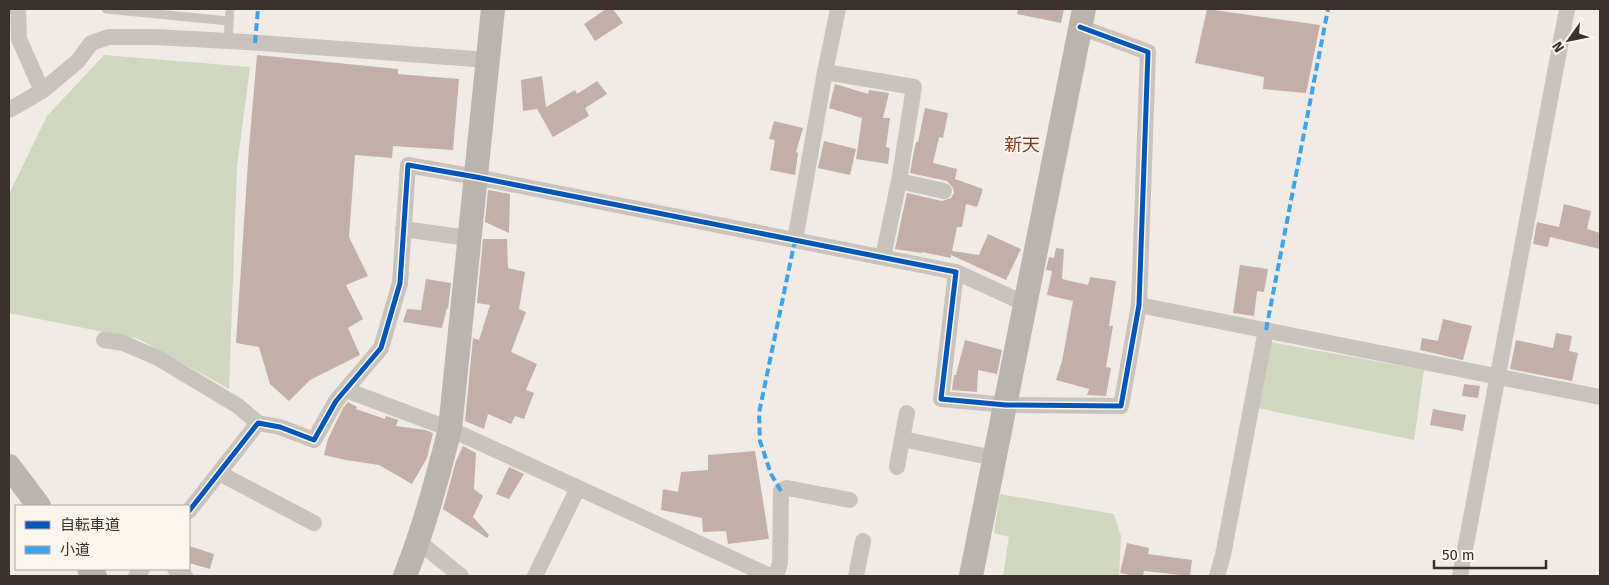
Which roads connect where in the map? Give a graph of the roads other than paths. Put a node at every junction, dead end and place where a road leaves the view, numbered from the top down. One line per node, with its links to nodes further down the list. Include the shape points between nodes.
1 (18, 9): 12 (street, via 19,39)
2 (106, 9): 8 (lane)
3 (230, 9): 8 (lane)
4 (493, 9): 10 (street)
5 (838, 9): 11 (street)
6 (1568, 9): 26 (street)
7 (1082, 18): 22 (street); 23 (street, via 1148,52)
8 (229, 20): 9 (lane)
9 (228, 41): 10 (street); 12 (street, via 109,37 90,43 78,60)
10 (488, 60): 14 (street)
11 (825, 72): 15 (street, via 914,87); 19 (street)
12 (42, 91): 13 (street)
13 (9, 110)
14 (476, 177): 17 (street, via 408,165); 18 (street); 19 (street)
15 (898, 181): 16 (street); 20 (street)
16 (944, 191)
17 (403, 229): 18 (street); 27 (street, via 400,283 381,348)
18 (468, 238): 32 (street)
19 (795, 240): 20 (street)
20 (883, 257): 21 (street)
21 (956, 272): 22 (street); 29 (street, via 941,399)
22 (1026, 304): 29 (street)
23 (1139, 305): 24 (street); 29 (street, via 1121,406)
24 (1266, 330): 26 (street); 52 (street)
25 (104, 340): 31 (street, via 124,343 158,358 238,406)
26 (1497, 376): 28 (street); 53 (street)
27 (346, 390): 31 (street, via 314,440 280,427); 32 (street)
28 (1600, 397)
29 (1006, 405): 34 (street)
30 (907, 413): 33 (street)
31 (258, 423): 37 (street)
32 (450, 429): 38 (street); 44 (street)
33 (902, 439): 34 (street); 36 (street)
34 (994, 458): 51 (street)
35 (9, 466): 40 (street)
36 (896, 467)
37 (219, 473): 41 (street); 42 (street)
38 (578, 488): 47 (street); 48 (street)
39 (850, 500): 49 (street, via 787,488 781,491 780,562)
40 (39, 505)
41 (190, 510)
42 (314, 523)
43 (863, 541): 50 (street)
44 (419, 542): 45 (street); 46 (street)
45 (405, 576)
46 (461, 576)
47 (535, 576)
48 (770, 576)
49 (776, 576)
50 (856, 576)
51 (970, 576)
52 (1217, 576)
53 (1460, 576)

